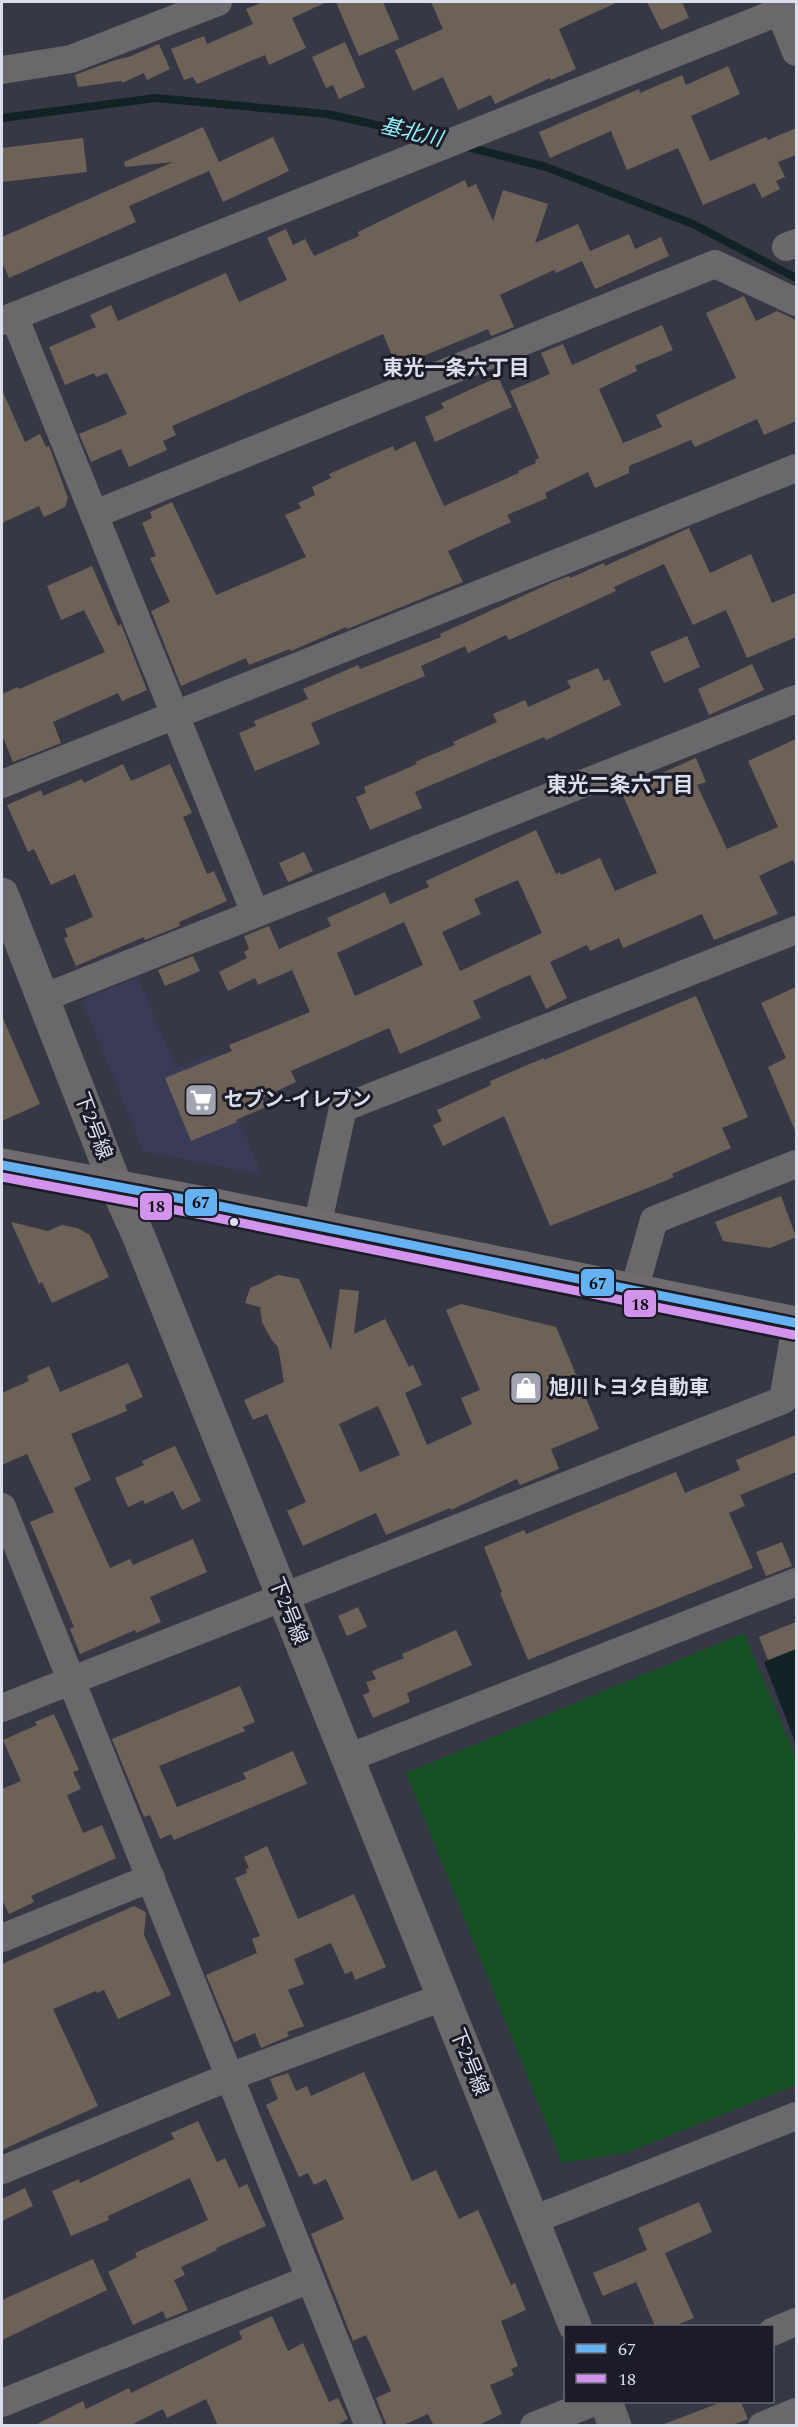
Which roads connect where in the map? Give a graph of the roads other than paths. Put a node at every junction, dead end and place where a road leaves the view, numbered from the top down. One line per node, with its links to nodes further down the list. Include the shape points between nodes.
1 (218, 2): 4 (street, via 71,59)
2 (784, 6): 3 (street); 6 (street)
3 (796, 52)
4 (2, 70)
5 (796, 302): 8 (street, via 715,264)
6 (8, 319): 8 (street)
7 (796, 468): 10 (street)
8 (94, 514): 10 (street)
9 (796, 699): 13 (street)
10 (176, 715): 11 (street); 13 (street)
11 (2, 784)
12 (2, 894): 15 (street, 下2号線)
13 (255, 913): 15 (street)
14 (796, 930): 19 (street, via 343,1108)
15 (43, 998): 18 (street, 下2号線)
16 (796, 1164): 20 (street, via 654,1220)
17 (2, 1166): 18 (main road)
18 (116, 1186): 19 (main road); 24 (street, 下2号線)
19 (317, 1227): 20 (main road)
20 (634, 1290): 21 (main road)
21 (796, 1324): 24 (street, via 783,1400)
22 (2, 1507): 25 (street)
23 (796, 1582): 27 (street)
24 (283, 1599): 25 (street); 27 (street, 下2号線)
25 (71, 1681): 26 (street); 28 (street)
26 (2, 1708)
27 (348, 1758): 30 (street, 下2号線)
28 (151, 1878): 29 (street); 31 (street)
29 (2, 1938)
30 (443, 1997): 31 (street); 34 (street, 下2号線)
31 (229, 2078): 33 (street); 35 (street)
32 (796, 2116): 34 (street)
33 (2, 2170)
34 (533, 2220): 37 (street, 下2号線)
35 (310, 2279): 39 (street); 43 (street)
36 (796, 2322): 38 (street)
37 (575, 2325)
38 (774, 2331)
39 (2, 2403)
40 (592, 2403): 44 (street)
41 (606, 2403): 45 (street)
42 (796, 2412): 46 (street)
43 (369, 2426)
44 (534, 2426)
45 (615, 2426)
46 (762, 2426)

